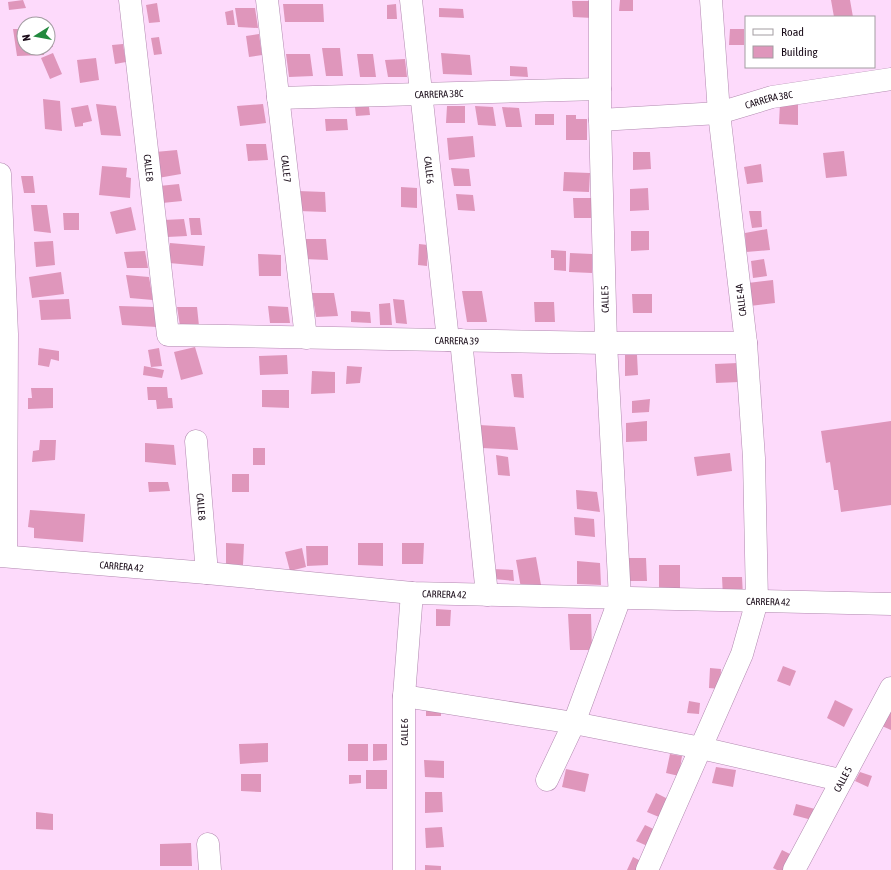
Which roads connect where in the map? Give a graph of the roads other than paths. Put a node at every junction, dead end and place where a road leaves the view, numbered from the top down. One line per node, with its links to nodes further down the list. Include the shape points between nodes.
1 (130, 0): 14 (street, CALLE 8)
2 (266, 0): 9 (street, CALLE 7)
3 (411, 0): 8 (street, CALLE 6)
4 (600, 0): 7 (street, CALLE 5)
5 (711, 0): 10 (street, CALLE 4A)
6 (891, 80): 10 (street, CARRERA 38C, via 772,97)
7 (600, 88): 8 (street, CARRERA 38C); 11 (street, CALLE 5)
8 (421, 95): 9 (street, CARRERA 38C); 16 (street, CALLE 6)
9 (278, 98): 15 (street, CALLE 7)
10 (719, 113): 11 (street, CARRERA 38C); 18 (street, CALLE 4A)
11 (600, 120): 17 (street, CALLE 5)
12 (0, 174): 13 (street)
13 (3, 334): 20 (street)
14 (168, 335): 15 (street, CARRERA 39)
15 (306, 338): 16 (street, CARRERA 39)
16 (454, 340): 17 (street, CARRERA 39); 23 (street, CALLE 6)
17 (606, 342): 18 (street, CARRERA 39); 24 (street, CALLE 5)
18 (746, 343): 25 (street, CALLE 4A, via 754,458)
19 (196, 441): 21 (street, CALLE 8)
20 (3, 556): 21 (street, CARRERA 42)
21 (207, 572): 22 (street, CARRERA 42)
22 (412, 593): 23 (street, CARRERA 42); 28 (street, CALLE 6)
23 (487, 595): 24 (street, CARRERA 42)
24 (620, 598): 25 (street, CARRERA 42); 29 (street)
25 (757, 601): 26 (street, CARRERA 42); 30 (street, CALLE 4A, via 742,654)
26 (891, 604)
27 (891, 688): 32 (street, CALLE 5)
28 (404, 696): 29 (street); 35 (street, CALLE 6)
29 (574, 723): 30 (street); 31 (street)
30 (701, 748): 32 (street); 36 (street, CALLE 4A)
31 (547, 780)
32 (840, 780): 37 (street, CALLE 5)
33 (208, 844): 34 (street)
34 (210, 870)
35 (404, 870)
36 (646, 870)
37 (794, 870)

